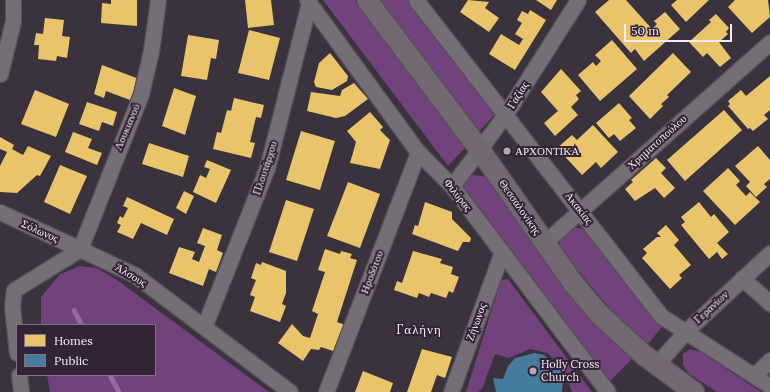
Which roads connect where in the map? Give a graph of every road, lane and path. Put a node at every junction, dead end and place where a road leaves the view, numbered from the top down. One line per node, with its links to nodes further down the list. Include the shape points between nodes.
1 (13, 0): 8 (street, via 13,21)
2 (158, 0): 16 (street, Λουκιανού, via 151,51 141,94)
3 (367, 0): 10 (main road, Θεσσαλονίκης)
4 (416, 0): 9 (street, Ακακίας)
5 (578, 0): 9 (street, Γαζίας)
6 (308, 2): 11 (street, Φιλύρας); 22 (street, Πλουτάρχου, via 267,168)
7 (770, 42): 13 (street, Χρηματοπούλου)
8 (0, 74)
9 (506, 115): 10 (street, Γαζίας); 13 (street, Ακακίας)
10 (480, 150): 12 (street, Γαζίας); 15 (main road, Θεσσαλονίκης)
11 (418, 152): 12 (street, Φιλύρας); 32 (street, Ηροδότου)
12 (452, 186): 17 (street, Φιλύρας)
13 (580, 210): 15 (street, Χρηματοπούλου); 23 (street, Ακακίας, via 661,316)
14 (0, 212): 16 (street, Σόλωνος)
15 (545, 242): 26 (main road, Θεσσαλονίκης, via 573,283 599,314)
16 (80, 249): 20 (street); 22 (street, Άλσους, via 135,275)
17 (502, 252): 33 (street, Ζήνωνος); 34 (street, Φιλύρας)
18 (770, 252): 19 (street, Γερανίων)
19 (742, 278): 21 (street); 23 (street, Γερανίων)
20 (7, 288): 24 (street, via 12,306)
21 (770, 304)
22 (204, 327): 31 (street, Άλσους)
23 (685, 332): 26 (street, Γερανίων); 27 (street, Ακακίας)
24 (16, 343)
25 (770, 360): 27 (street)
26 (656, 365): 35 (main road, Θεσσαλονίκης)
27 (755, 375): 29 (street, Ακακίας)
28 (19, 376): 30 (street)
29 (770, 386)
30 (21, 392)
31 (290, 392)
32 (326, 392)
33 (451, 392)
34 (608, 392)
35 (693, 392)

